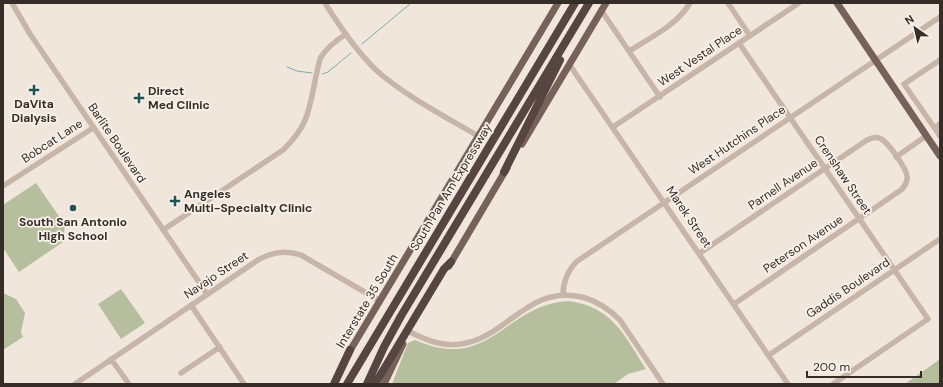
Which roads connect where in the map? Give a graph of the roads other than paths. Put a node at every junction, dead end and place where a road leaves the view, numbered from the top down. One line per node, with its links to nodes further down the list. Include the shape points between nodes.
1 (12, 3): 25 (street, Barlite Boulevard)
2 (325, 3): 14 (street)
3 (558, 3): 27 (main road, Interstate 35 South)
4 (575, 3): 58 (highway, South Pan Am Expressway)
5 (588, 3): 59 (highway, South Pan Am Expressway, via 401,316)
6 (592, 3): 33 (highway)
7 (606, 3): 12 (main road)
8 (690, 3): 17 (street, via 676,20)
9 (728, 3): 15 (street)
10 (799, 3): 15 (street, West Vestal Place)
11 (837, 3): 18 (main road)
12 (601, 10): 17 (street); 20 (main road)
13 (940, 17): 18 (street, West Hutchins Place)
14 (346, 34): 27 (street, via 377,71 392,83); 37 (street, via 331,45 322,56 309,113 303,128 294,140 283,150)
15 (750, 36): 16 (street, West Vestal Place)
16 (739, 43): 21 (street, West Vestal Place); 22 (street, Crenshaw Street)
17 (629, 52): 21 (street)
18 (876, 60): 22 (street, West Hutchins Place); 28 (main road)
19 (940, 60): 26 (street, via 904,84)
20 (569, 64): 24 (street, Marek Street); 33 (main road)
21 (660, 97): 24 (street, West Vestal Place)
22 (790, 118): 32 (street, Crenshaw Street); 35 (street, West Hutchins Place)
23 (940, 124): 26 (street)
24 (613, 127): 35 (street, Marek Street)
25 (93, 128): 34 (street, Bobcat Lane); 37 (street, Barlite Boulevard)
26 (935, 128): 29 (street)
27 (478, 136): 44 (main road, Interstate 35 South)
28 (926, 136): 30 (main road); 31 (street)
29 (940, 136)
30 (940, 156)
31 (896, 157): 32 (street, Parnell Avenue, via 884,140 874,138 862,143); 36 (street, Peterson Avenue, via 907,174 906,185)
32 (825, 168): 36 (street, Crenshaw Street); 39 (street, Parnell Avenue)
33 (504, 172): 40 (main road)
34 (3, 186)
35 (665, 202): 39 (street, Marek Street); 43 (street, West Hutchins Place, via 576,262 564,281)
36 (859, 219): 41 (street, Crenshaw Street); 45 (street, Peterson Avenue)
37 (163, 230): 42 (street, Barlite Boulevard)
38 (940, 239): 41 (street, Gaddis Boulevard)
39 (700, 253): 45 (street, Marek Street)
40 (451, 262): 47 (main road); 60 (highway, via 444,269)
41 (894, 270): 50 (street, Gaddis Boulevard); 64 (street, Crenshaw Street, via 928,320)
42 (207, 294): 44 (street, Navajo Street, via 258,260 280,252 306,257); 46 (street, Navajo Street)
43 (562, 295): 47 (street, via 538,301 491,332 467,343 436,343); 62 (street, via 587,298 613,313)
44 (380, 301): 49 (main road, Interstate 35 South)
45 (734, 304): 50 (street, Marek Street)
46 (191, 305): 48 (street); 51 (street, Navajo Street)
47 (410, 332): 61 (main road)
48 (220, 347): 52 (street); 55 (street)
49 (350, 350): 56 (main road, Interstate 35 South); 57 (highway)
50 (768, 355): 63 (street, Marek Street)
51 (111, 359): 53 (street, Navajo Street); 54 (street)
52 (181, 373)
53 (75, 384)
54 (129, 384)
55 (244, 384)
56 (331, 384)
57 (334, 384)
58 (347, 384)
59 (367, 384)
60 (375, 384)
61 (384, 384)
62 (663, 384)
63 (788, 384)
64 (833, 384)

